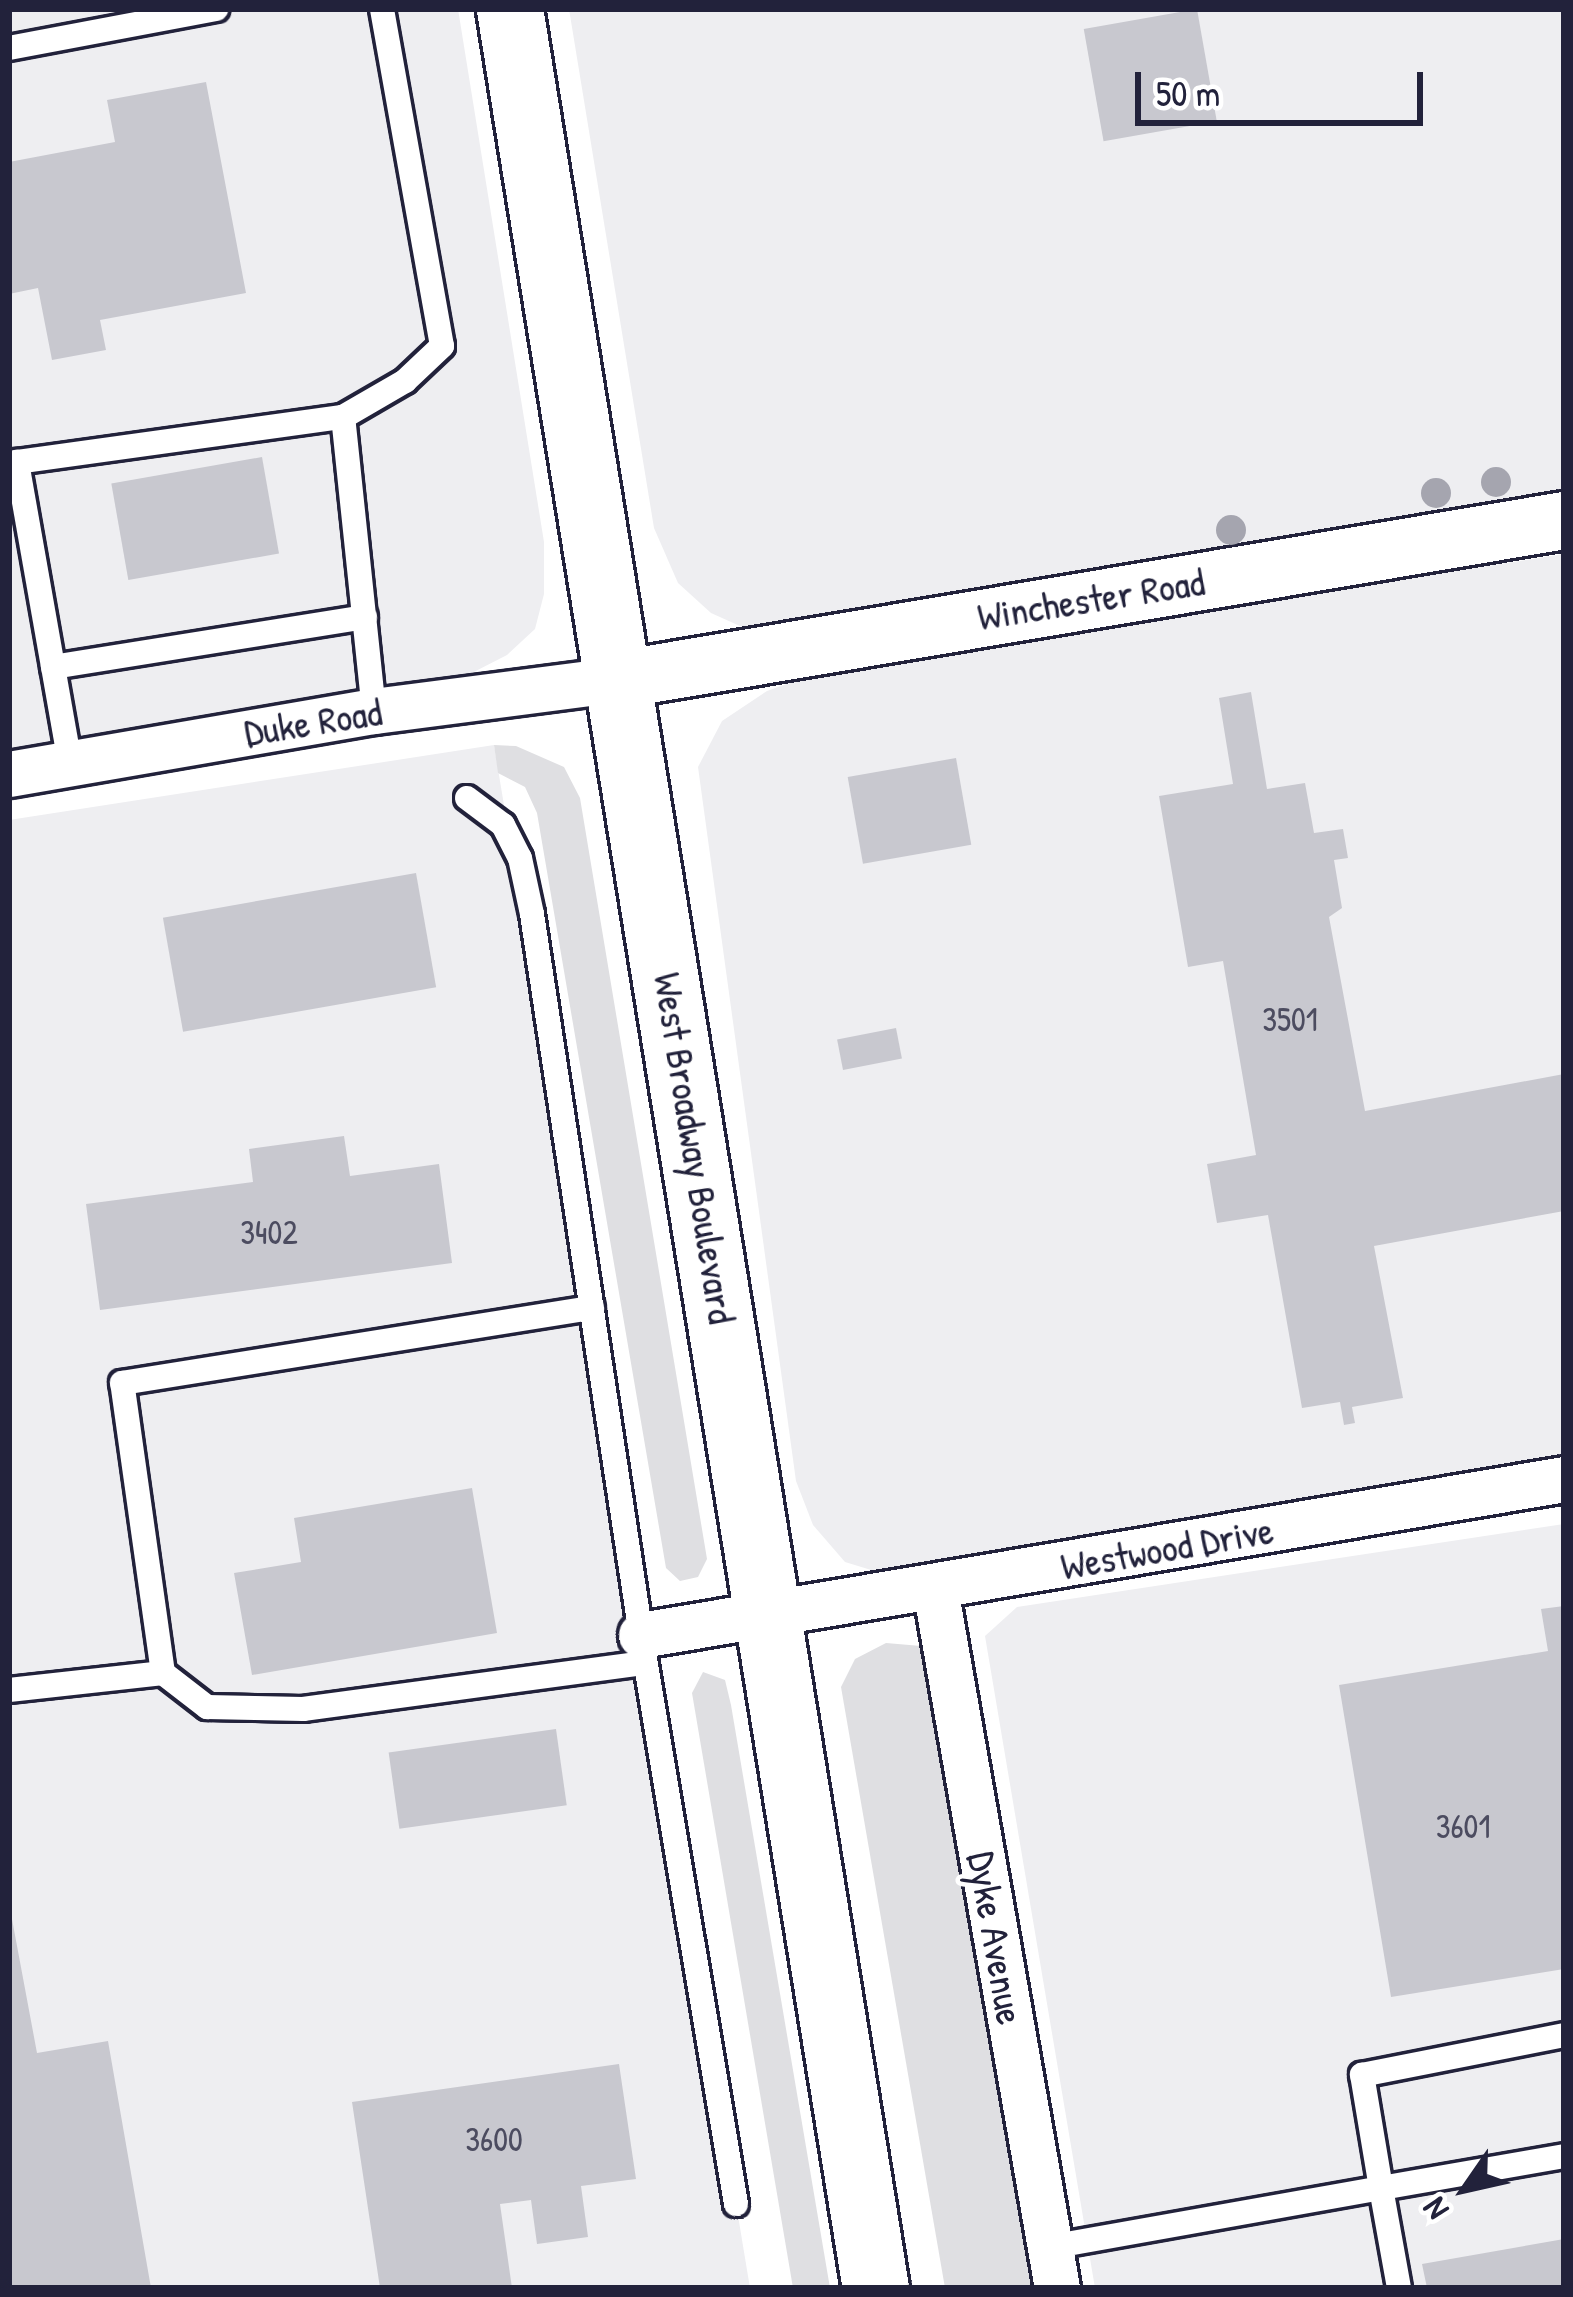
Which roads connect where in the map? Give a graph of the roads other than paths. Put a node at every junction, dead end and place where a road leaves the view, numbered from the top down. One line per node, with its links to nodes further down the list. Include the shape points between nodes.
1 (216, 9): 4 (lane)
2 (382, 9): 5 (lane, via 442,346 405,381)
3 (510, 9): 9 (highway, West Broadway Boulevard)
4 (9, 48)
5 (344, 417): 7 (lane); 8 (lane, via 17,461)
6 (1564, 520): 9 (street, Winchester Road)
7 (365, 617): 8 (lane); 10 (lane)
8 (53, 667): 11 (lane)
9 (619, 679): 10 (street, Duke Road); 17 (highway, West Broadway Boulevard)
10 (374, 711): 11 (street, Duke Road)
11 (70, 763): 12 (street, Duke Road)
12 (9, 774)
13 (467, 798): 14 (lane, via 503,825 520,858)
14 (592, 1308): 18 (lane); 19 (lane, via 122,1383)
15 (1564, 1479): 16 (street, Westwood Drive)
16 (934, 1588): 17 (street, Westwood Drive); 25 (street, Dyke Avenue)
17 (771, 1616): 18 (street, Westwood Drive); 26 (highway, West Broadway Boulevard)
18 (643, 1649): 19 (lane, via 303,1709 207,1707); 24 (lane)
19 (163, 1673): 20 (lane)
20 (9, 1690)
21 (1564, 2035): 23 (lane, via 1362,2075)
22 (1564, 2156): 23 (lane)
23 (1381, 2188): 25 (lane); 27 (lane)
24 (736, 2204)
25 (1054, 2267)
26 (876, 2288)
27 (1399, 2288)

